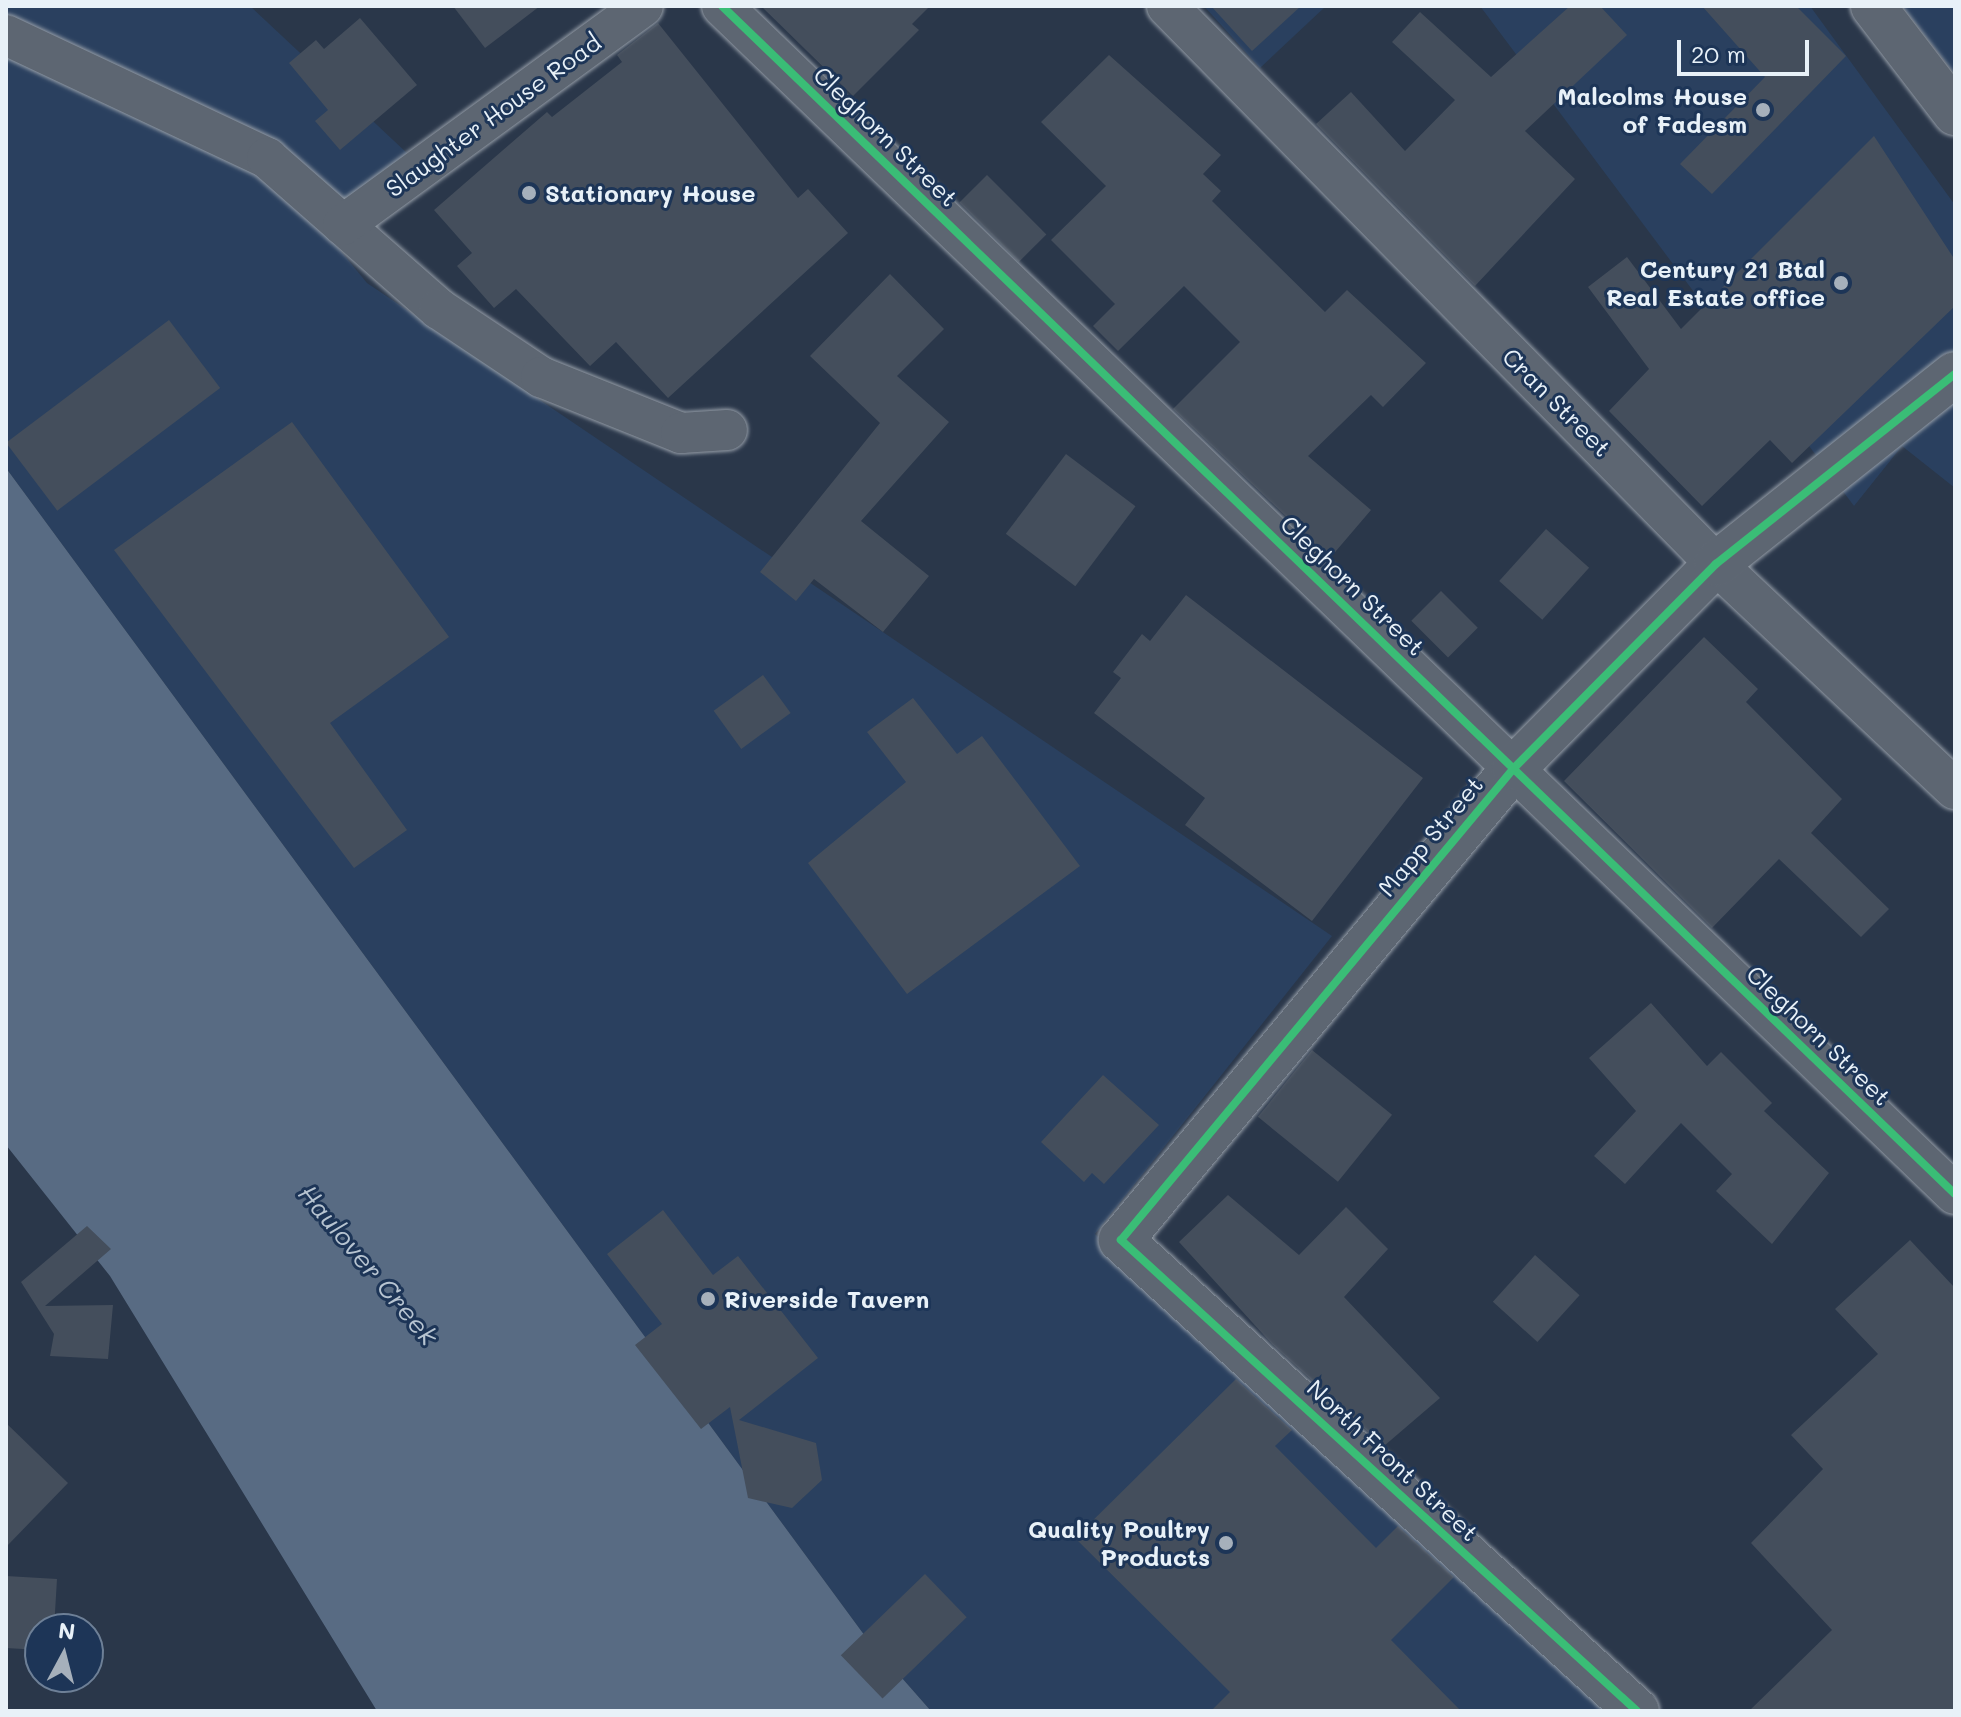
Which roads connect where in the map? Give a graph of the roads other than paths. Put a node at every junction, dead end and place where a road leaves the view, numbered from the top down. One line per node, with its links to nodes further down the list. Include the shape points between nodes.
1 (643, 6): 7 (street, Slaughter House Road)
2 (722, 6): 11 (street, Cleghorn Street)
3 (1167, 6): 10 (street, Cran Street)
4 (1873, 6): 6 (street)
5 (6, 35): 7 (street, via 267,158)
6 (1955, 113)
7 (343, 225): 9 (street, via 439,309 541,377 681,433)
8 (1955, 374): 10 (street, Mapp Street)
9 (727, 430)
10 (1716, 564): 11 (street, Mapp Street); 12 (street, Cran Street)
11 (1514, 768): 13 (street, Cleghorn Street); 14 (street, Mapp Street)
12 (1955, 789)
13 (1955, 1194)
14 (1121, 1240): 15 (street, North Front Street)
15 (1637, 1711)

